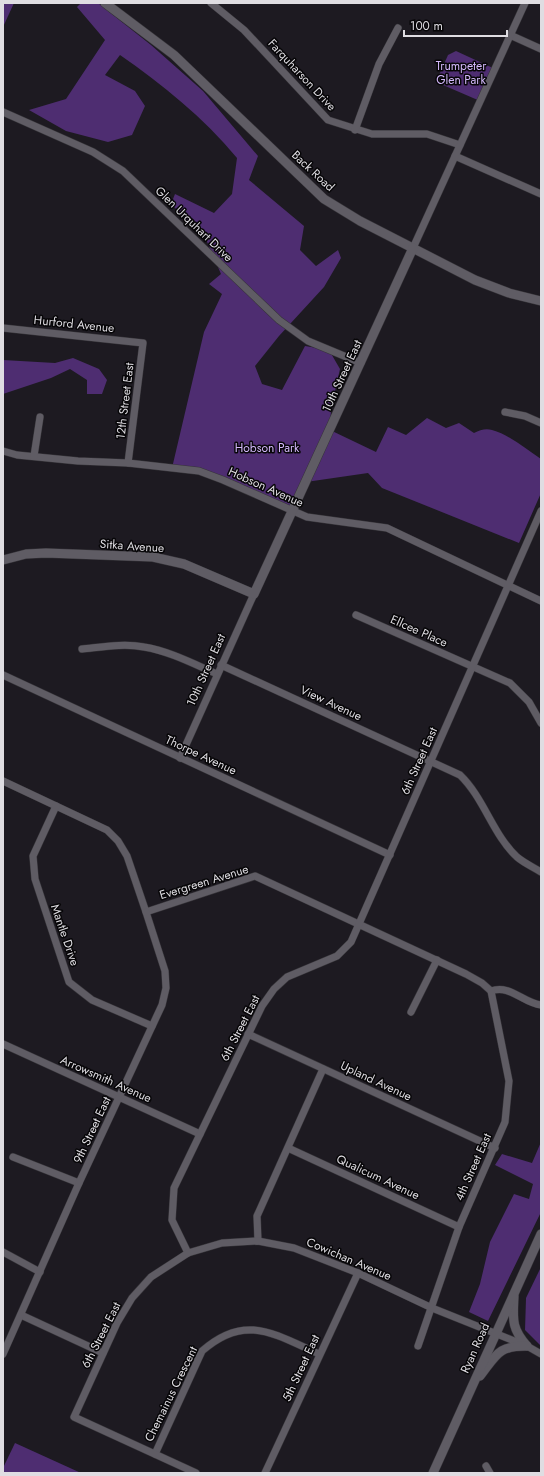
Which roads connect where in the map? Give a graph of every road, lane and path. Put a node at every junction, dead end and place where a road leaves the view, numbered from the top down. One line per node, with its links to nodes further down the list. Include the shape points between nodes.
1 (105, 3): 12 (street, Back Road, via 174,55 324,199)
2 (211, 3): 8 (street, Farquharson Drive, via 244,30 328,120)
3 (525, 3): 5 (street, 10th Street East)
4 (398, 28): 8 (street, via 379,64)
5 (510, 35): 6 (street); 9 (street, 10th Street East)
6 (541, 49)
7 (3, 112): 16 (street, Glen Urquhart Drive, via 93,152 123,171 279,320 308,341)
8 (355, 130): 9 (street, Farquharson Drive, via 372,134 427,134)
9 (460, 145): 10 (street, 10th Street East)
10 (456, 156): 11 (street); 12 (street, 10th Street East)
11 (541, 194)
12 (413, 248): 13 (street, Back Road, via 475,280 509,293); 16 (street, 10th Street East)
13 (541, 301)
14 (3, 328): 15 (street, Hurford Avenue)
15 (143, 342): 22 (street, 12th Street East)
16 (361, 363): 23 (street, 10th Street East)
17 (505, 412): 19 (street, via 525,416)
18 (40, 417): 21 (street)
19 (541, 423)
20 (3, 451): 21 (street, Hobson Avenue)
21 (34, 456): 22 (street, Hobson Avenue)
22 (128, 463): 23 (street, Hobson Avenue, via 199,471)
23 (293, 511): 26 (street, Hobson Avenue, via 307,517 387,528); 27 (street, 10th Street East)
24 (541, 511): 26 (street, 6th Street East)
25 (3, 560): 27 (street, Sitka Avenue, via 26,554 46,553 153,557 184,564)
26 (508, 586): 28 (street, Hobson Avenue); 32 (street, 6th Street East)
27 (254, 594): 31 (street, 10th Street East)
28 (541, 600)
29 (356, 615): 32 (street, Ellcee Place)
30 (82, 649): 33 (street, via 143,646)
31 (221, 665): 33 (street, 10th Street East); 37 (street, View Avenue)
32 (472, 667): 35 (street, Ellcee Place, via 510,683 529,702); 37 (street, 6th Street East)
33 (217, 674): 36 (street, 10th Street East)
34 (3, 675): 36 (street, Thorpe Avenue)
35 (541, 723)
36 (180, 758): 40 (street, Thorpe Avenue)
37 (431, 761): 40 (street, 6th Street East); 41 (street, View Avenue, via 460,775 471,786 502,838 516,856)
38 (3, 781): 39 (street)
39 (56, 806): 42 (street, via 107,830 118,841 127,856); 48 (street, Mantle Drive, via 33,856 35,879 69,982 92,1000)
40 (390, 855): 43 (street, 6th Street East)
41 (541, 872)
42 (146, 912): 43 (street, Evergreen Avenue, via 255,876); 48 (street, 9th Street East, via 165,970 166,988 162,1005)
43 (360, 923): 44 (street, Evergreen Avenue); 49 (street, 6th Street East, via 351,942 337,956 287,978 274,989)
44 (437, 960): 45 (street, Evergreen Avenue, via 482,982); 47 (street)
45 (491, 991): 46 (street, via 506,990); 55 (street, 4th Street East, via 509,1081 505,1122)
46 (541, 1005)
47 (411, 1012)
48 (152, 1026): 52 (street, 9th Street East)
49 (248, 1034): 51 (street, Upland Avenue); 53 (street, 6th Street East)
50 (3, 1044): 52 (street, Arrowsmith Avenue)
51 (323, 1069): 54 (street); 55 (street, Upland Avenue)
52 (119, 1097): 53 (street, Arrowsmith Avenue); 57 (street, 9th Street East)
53 (200, 1134): 62 (street, 6th Street East, via 174,1188 172,1220)
54 (288, 1148): 58 (street, Qualicum Avenue); 60 (street, via 257,1216)
55 (494, 1148): 58 (street, 4th Street East)
56 (14, 1157): 57 (street)
57 (79, 1183): 63 (street, 9th Street East)
58 (459, 1227): 66 (street, 4th Street East)
59 (541, 1234): 65 (street, Ryan Road)
60 (258, 1241): 62 (street, Cowichan Avenue, via 222,1243); 64 (street, Cowichan Avenue, via 294,1248)
61 (3, 1252): 63 (street)
62 (188, 1253): 71 (street, 6th Street East, via 151,1277 132,1298)
63 (40, 1272): 67 (street, 9th Street East)
64 (358, 1273): 66 (street, Cowichan Avenue); 73 (street, 5th Street East)
65 (515, 1290): 68 (street, Ryan Road); 70 (street, via 513,1322)
66 (432, 1308): 68 (street, Cowichan Avenue); 69 (street, 4th Street East)
67 (21, 1315): 71 (street); 72 (street, 9th Street East)
68 (495, 1333): 70 (street, Cowichan Avenue); 75 (street, Ryan Road)
69 (418, 1346)
70 (527, 1346): 74 (street, Cowichan Avenue); 75 (street, via 510,1346 498,1352)
71 (103, 1353): 76 (street, 6th Street East, via 74,1417)
72 (3, 1354)
73 (319, 1354): 76 (street, Chemainus Crescent, via 273,1334 257,1330 242,1329 215,1340 202,1351); 79 (street, 5th Street East)
74 (541, 1354)
75 (470, 1390): 80 (street, Ryan Road)
76 (155, 1454): 78 (street)
77 (486, 1466): 81 (street)
78 (196, 1473)
79 (266, 1473)
80 (432, 1473)
81 (490, 1473)

